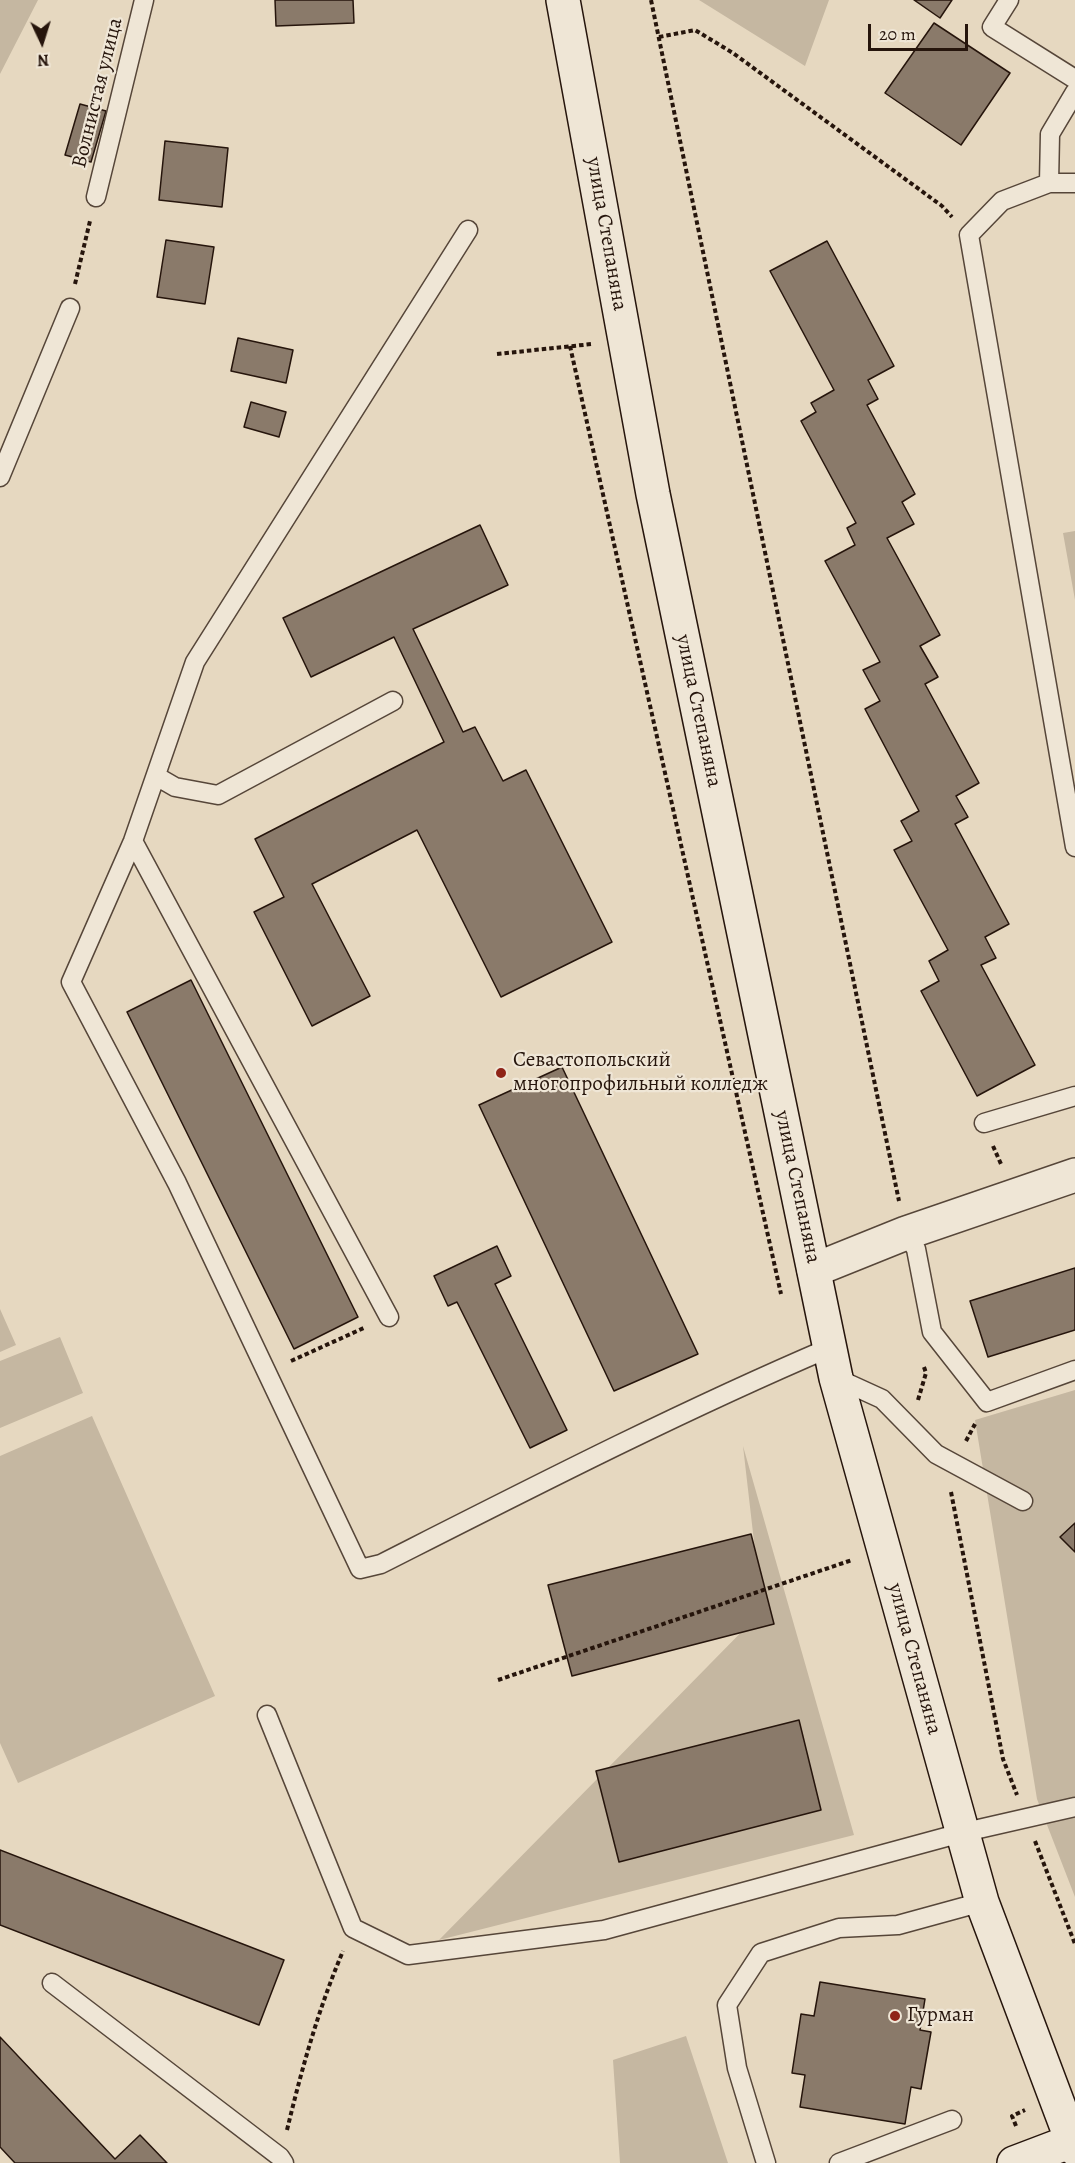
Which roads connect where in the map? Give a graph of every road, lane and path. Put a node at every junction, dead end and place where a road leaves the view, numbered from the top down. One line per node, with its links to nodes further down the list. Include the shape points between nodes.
1 (144, 0): 10 (lane, Волнистая улица)
2 (563, 0): 14 (main road, улица Степаняна)
3 (651, 0): 5 (path)
4 (1009, 0): 6 (lane, via 992,27)
5 (659, 37): 12 (path, via 695,30 733,53 942,206); 26 (path)
6 (1075, 79)
7 (1075, 92): 8 (lane, via 1050,134)
8 (1049, 183): 9 (lane); 12 (lane, via 1002,201)
9 (1075, 183)
10 (96, 197): 13 (path)
11 (468, 230): 19 (lane, via 195,662)
12 (969, 235): 21 (lane)
13 (69, 308): 17 (lane)
14 (625, 341): 15 (path); 27 (main road, улица Степаняна, via 653,494)
15 (570, 346): 16 (path); 28 (path)
16 (497, 354)
17 (0, 477)
18 (393, 701): 19 (lane, via 218,795 175,787)
19 (156, 776): 20 (lane)
20 (133, 841): 29 (lane); 32 (lane, via 71,982 177,1183)
21 (1075, 847)
22 (1075, 1096): 23 (lane)
23 (984, 1123): 25 (path)
24 (1075, 1175): 25 (main road)
25 (1014, 1196): 26 (main road)
26 (906, 1233): 27 (main road); 33 (lane, via 916,1249 932,1332)
27 (814, 1270): 30 (main road, улица Степаняна)
28 (783, 1304)
29 (389, 1317): 32 (path)
30 (832, 1363): 32 (lane, via 741,1385 381,1564 360,1569); 34 (lane, via 882,1399 936,1454); 36 (main road, улица Степаняна)
31 (1075, 1370): 33 (lane)
32 (265, 1372)
33 (987, 1402): 34 (path)
34 (955, 1463): 35 (lane); 40 (path, via 948,1476 1003,1759)
35 (1023, 1501)
36 (884, 1549): 37 (path); 41 (main road, улица Степаняна)
37 (498, 1680)
38 (267, 1715): 43 (lane)
39 (1075, 1807): 40 (lane)
40 (1026, 1818): 41 (lane); 44 (path)
41 (961, 1833): 42 (main road, улица Степаняна); 43 (lane, via 604,1930 408,1955)
42 (982, 1902): 47 (main road, улица Степаняна); 49 (lane, via 898,1925 839,1928 761,1953 727,2006 737,2068)
43 (353, 1928): 48 (path, via 307,2047)
44 (1075, 1944)
45 (52, 1983): 48 (lane)
46 (952, 2120): 50 (lane)
47 (1074, 2145): 51 (main road)
48 (282, 2160)
49 (766, 2163)
50 (839, 2163)
51 (1014, 2163)

